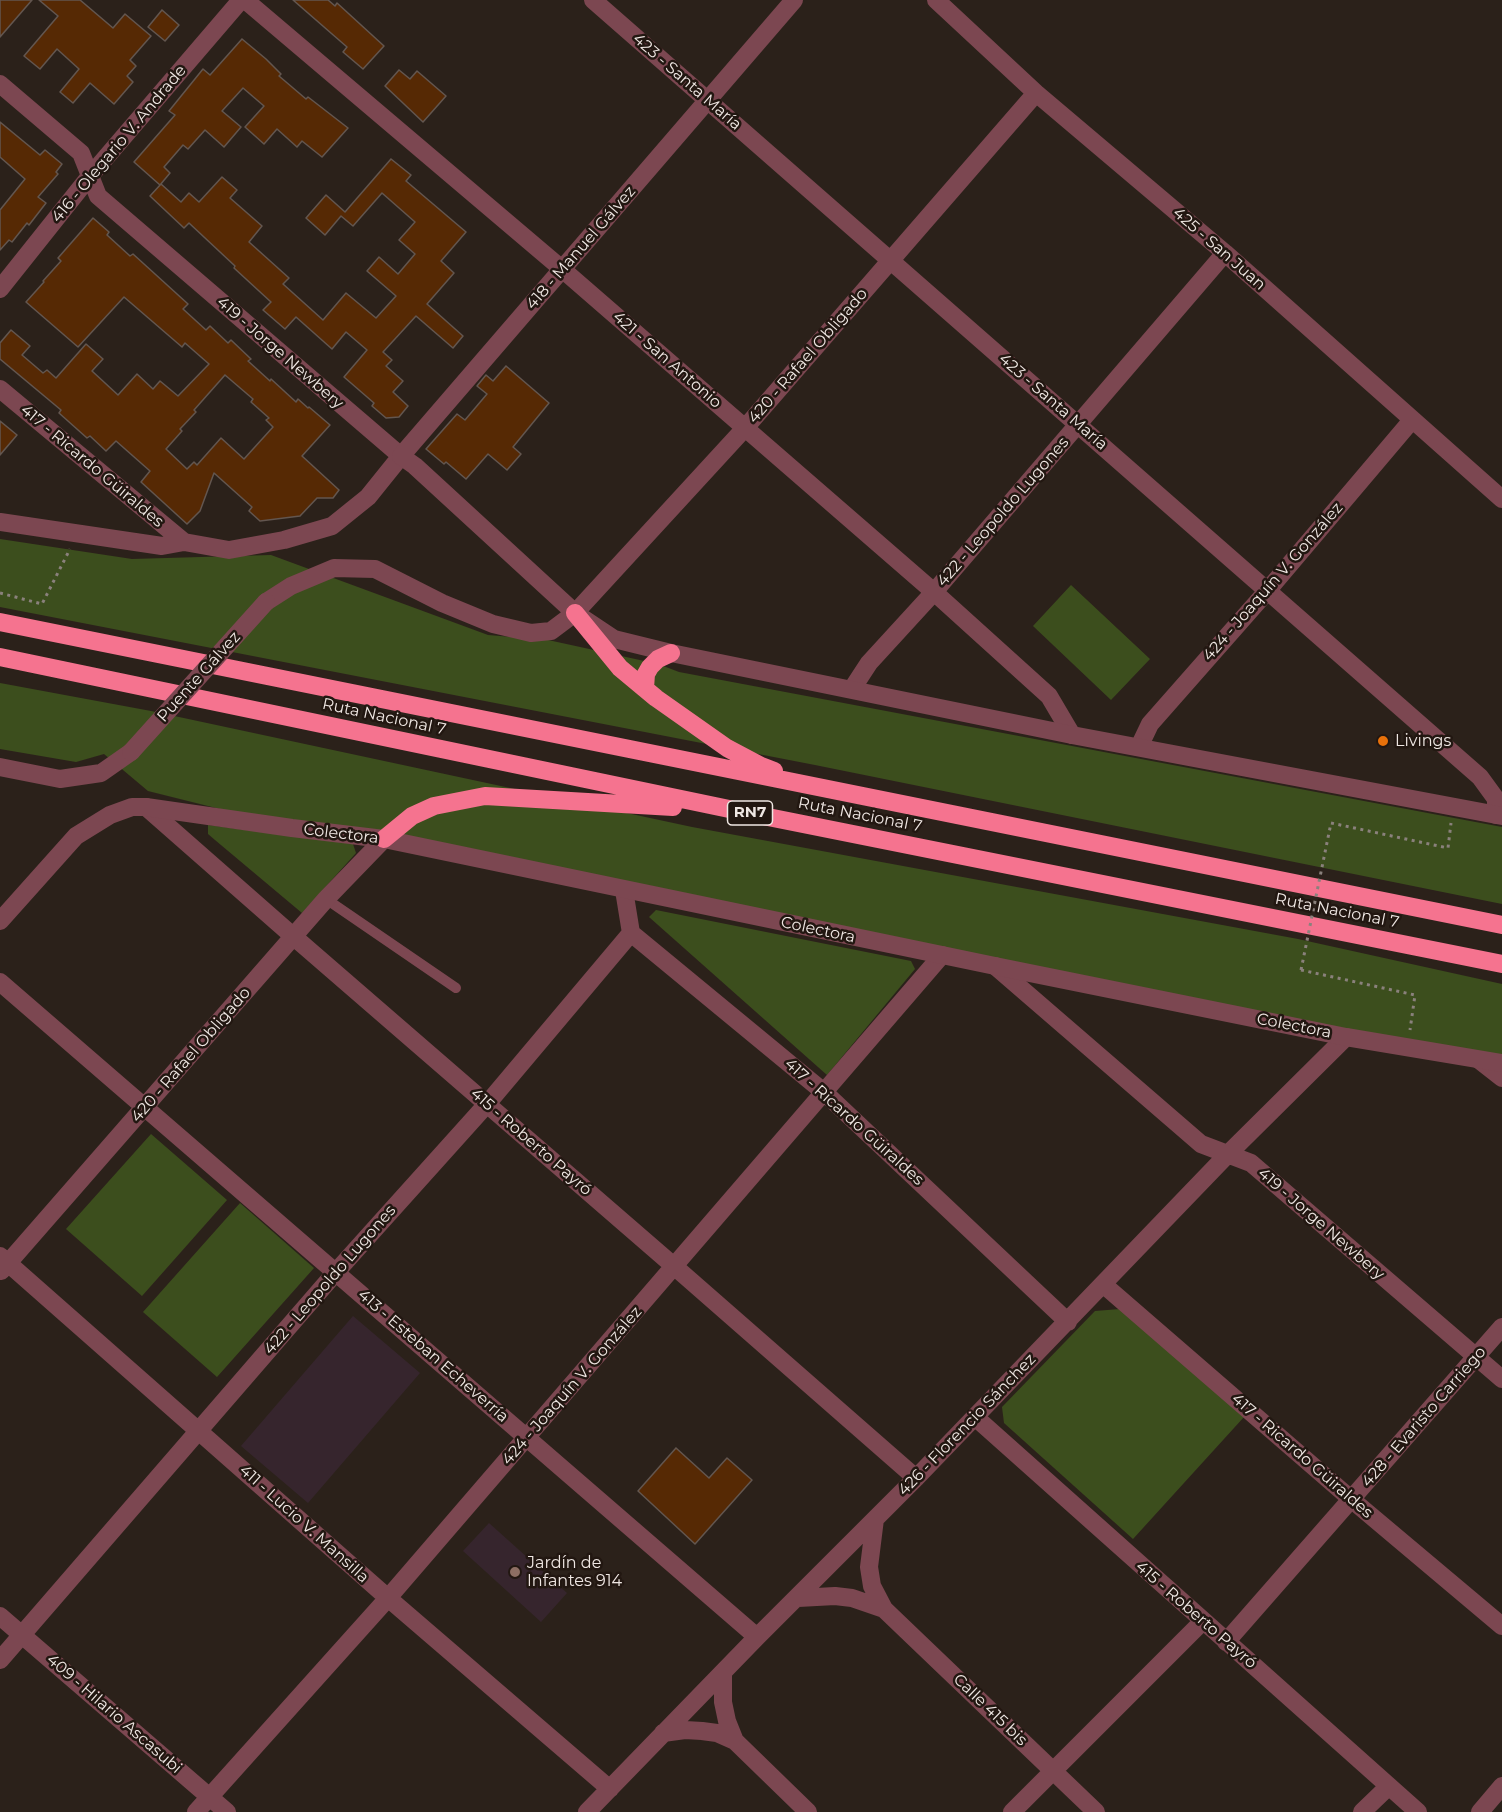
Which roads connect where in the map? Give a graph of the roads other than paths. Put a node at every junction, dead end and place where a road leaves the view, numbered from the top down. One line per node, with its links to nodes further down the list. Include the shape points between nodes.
1 (243, 0): 8 (street, 416 - Olegario V. Andrade); 11 (street, 421 - San Antonio)
2 (593, 0): 7 (street, 423 - Santa María)
3 (794, 0): 7 (street, 418 - Manuel Gálvez)
4 (936, 0): 6 (street, 425 - San Juan)
5 (0, 84): 8 (street, 419 - Jorge Newbery, via 81,153)
6 (1036, 93): 9 (street, 425 - San Juan); 10 (street, 420 - Rafael Obligado)
7 (708, 100): 10 (street, 423 - Santa María); 11 (street, 418 - Manuel Gálvez)
8 (90, 176): 12 (street, 416 - Olegario V. Andrade); 17 (street, 419 - Jorge Newbery, via 98,196)
9 (1226, 254): 14 (street, 425 - San Juan); 15 (street, 422 - Leopoldo Lugones)
10 (891, 261): 15 (street, 423 - Santa María); 16 (street, 420 - Rafael Obligado)
11 (562, 269): 16 (street, 421 - San Antonio); 17 (street, 418 - Manuel Gálvez)
12 (0, 289)
13 (0, 389): 20 (street, 417 - Ricardo Güiraldes)
14 (1412, 420): 18 (street, 425 - San Juan); 21 (street, 424 - Joaquín V. González)
15 (1079, 425): 21 (street, 423 - Santa María); 22 (street, 422 - Leopoldo Lugones)
16 (745, 428): 22 (street, 421 - San Antonio); 24 (street, 420 - Rafael Obligado)
17 (401, 456): 20 (street, 418 - Manuel Gálvez, via 368,497 332,526 229,550); 24 (street, 419 - Jorge Newbery)
18 (1502, 499)
19 (0, 522): 20 (street, via 162,546)
20 (184, 542)
21 (1268, 590): 31 (street, 424 - Joaquín V. González, via 1150,724); 36 (street, 423 - Santa María, via 1480,777 1496,799)
22 (934, 592): 29 (street, 422 - Leopoldo Lugones, via 869,663); 30 (street, 421 - San Antonio, via 1049,696)
23 (266, 602): 24 (street, 420 - Rafael Obligado, via 333,568 375,569 493,624 531,633 551,631); 32 (street, Puente Gálvez, bridge, via 131,752 101,773 60,779)
24 (575, 613): 26 (street, via 614,639); 28 (highway, via 620,668)
25 (0, 622): 33 (highway, Ruta Nacional 7 / RN7)
26 (671, 653): 28 (highway, via 650,667); 29 (street)
27 (0, 657): 35 (highway, Ruta Nacional 7 / RN7)
28 (645, 688): 33 (highway, via 727,748 761,766)
29 (852, 689): 30 (street)
30 (1072, 735): 31 (street)
31 (1139, 747): 36 (street)
32 (0, 767)
33 (823, 789): 41 (highway, Ruta Nacional 7 / RN7)
34 (139, 807): 37 (street, Colectora); 40 (street, via 110,815 76,836); 43 (street, 415 - Roberto Payró)
35 (758, 815): 37 (highway, via 631,803 485,796 434,806 412,816); 45 (highway, Ruta Nacional 7 / RN7)
36 (1499, 815)
37 (384, 839): 38 (street, Colectora); 39 (street, 420 - Rafael Obligado)
38 (624, 890): 42 (street); 44 (street, Colectora)
39 (326, 899): 43 (street, 420 - Rafael Obligado); 48 (lane)
40 (0, 921)
41 (1502, 925)
42 (631, 933): 53 (street, 417 - Ricardo Güiraldes); 54 (street, 422 - Leopoldo Lugones)
43 (294, 937): 54 (street, 415 - Roberto Payró); 55 (street, 420 - Rafael Obligado)
44 (942, 956): 46 (street, Colectora); 53 (street, 424 - Joaquín V. González)
45 (1502, 964)
46 (995, 966): 49 (street, Colectora); 56 (street, 419 - Jorge Newbery, via 1201,1144)
47 (0, 982): 55 (street, 413 - Esteban Echeverría)
48 (456, 988)
49 (1346, 1036): 50 (street, Colectora); 56 (street, 426 - Florencio Sánchez)
50 (1479, 1060): 51 (street, Colectora); 52 (street)
51 (1502, 1063)
52 (1502, 1078)
53 (825, 1093): 58 (street, 424 - Joaquín V. González); 61 (street, 417 - Ricardo Güiraldes)
54 (487, 1104): 58 (street, 415 - Roberto Payró); 59 (street, 422 - Leopoldo Lugones)
55 (145, 1108): 57 (street, 420 - Rafael Obligado); 59 (street, 413 - Esteban Echeverría)
56 (1227, 1155): 60 (street, 426 - Florencio Sánchez); 63 (street, 419 - Jorge Newbery, via 1251,1163)
57 (3, 1264): 66 (street, 411 - Lucio V. Mansilla)
58 (675, 1266): 67 (street, 424 - Joaquín V. González); 68 (street, 415 - Roberto Payró)
59 (336, 1272): 66 (street, 422 - Leopoldo Lugones); 67 (street, 413 - Esteban Echeverría)
60 (1104, 1285): 61 (street, 426 - Florencio Sánchez); 69 (street, 417 - Ricardo Güiraldes)
61 (1068, 1322): 65 (street, 426 - Florencio Sánchez)
62 (1502, 1327): 63 (street, 428 - Evaristo Carriego)
63 (1476, 1357): 64 (street, 419 - Jorge Newbery); 69 (street, 428 - Evaristo Carriego)
64 (1502, 1379)
65 (975, 1417): 68 (street, 426 - Florencio Sánchez); 75 (street, 415 - Roberto Payró)
66 (200, 1431): 71 (street, 411 - Lucio V. Mansilla); 77 (street, 422 - Leopoldo Lugones)
67 (527, 1437): 71 (street, 424 - Joaquín V. González); 78 (street, 413 - Esteban Echeverría)
68 (916, 1478): 70 (street, 426 - Florencio Sánchez)
69 (1351, 1499): 76 (street, 417 - Ricardo Güiraldes); 79 (street, 428 - Evaristo Carriego)
70 (875, 1520): 72 (street, 426 - Florencio Sánchez); 73 (street, Calle 415 bis, via 869,1567 872,1586)
71 (388, 1598): 87 (street, 411 - Lucio V. Mansilla); 88 (street, 424 - Joaquín V. González)
72 (798, 1598): 73 (street, Calle 415 bis, via 852,1598); 78 (street, 426 - Florencio Sánchez)
73 (884, 1609): 84 (street, Calle 415 bis)
74 (0, 1616): 77 (street, 409 - Hilario Ascasubi)
75 (1202, 1622): 79 (street, 415 - Roberto Payró); 84 (street)
76 (1502, 1626)
77 (22, 1635): 80 (street, 422 - Leopoldo Lugones); 88 (street, 409 - Hilario Ascasubi)
78 (757, 1637): 81 (street, 426 - Florencio Sánchez)
79 (1226, 1641): 85 (street, 415 - Roberto Payró)
80 (0, 1660)
81 (723, 1672): 82 (street, 426 - Florencio Sánchez); 83 (street, via 723,1702)
82 (663, 1733): 83 (street, via 702,1731); 87 (street, 426 - Florencio Sánchez)
83 (735, 1742): 92 (street)
84 (1054, 1771): 93 (street); 94 (street, Calle 415 bis)
85 (1389, 1786): 95 (street); 96 (street, 415 - Roberto Payró)
86 (1502, 1786): 97 (street)
87 (610, 1789): 91 (street, 426 - Florencio Sánchez)
88 (209, 1796): 89 (street, 424 - Joaquín V. González); 90 (street, 409 - Hilario Ascasubi)
89 (196, 1812)
90 (227, 1812)
91 (587, 1812)
92 (808, 1812)
93 (1012, 1812)
94 (1096, 1812)
95 (1362, 1812)
96 (1418, 1812)
97 (1480, 1812)

